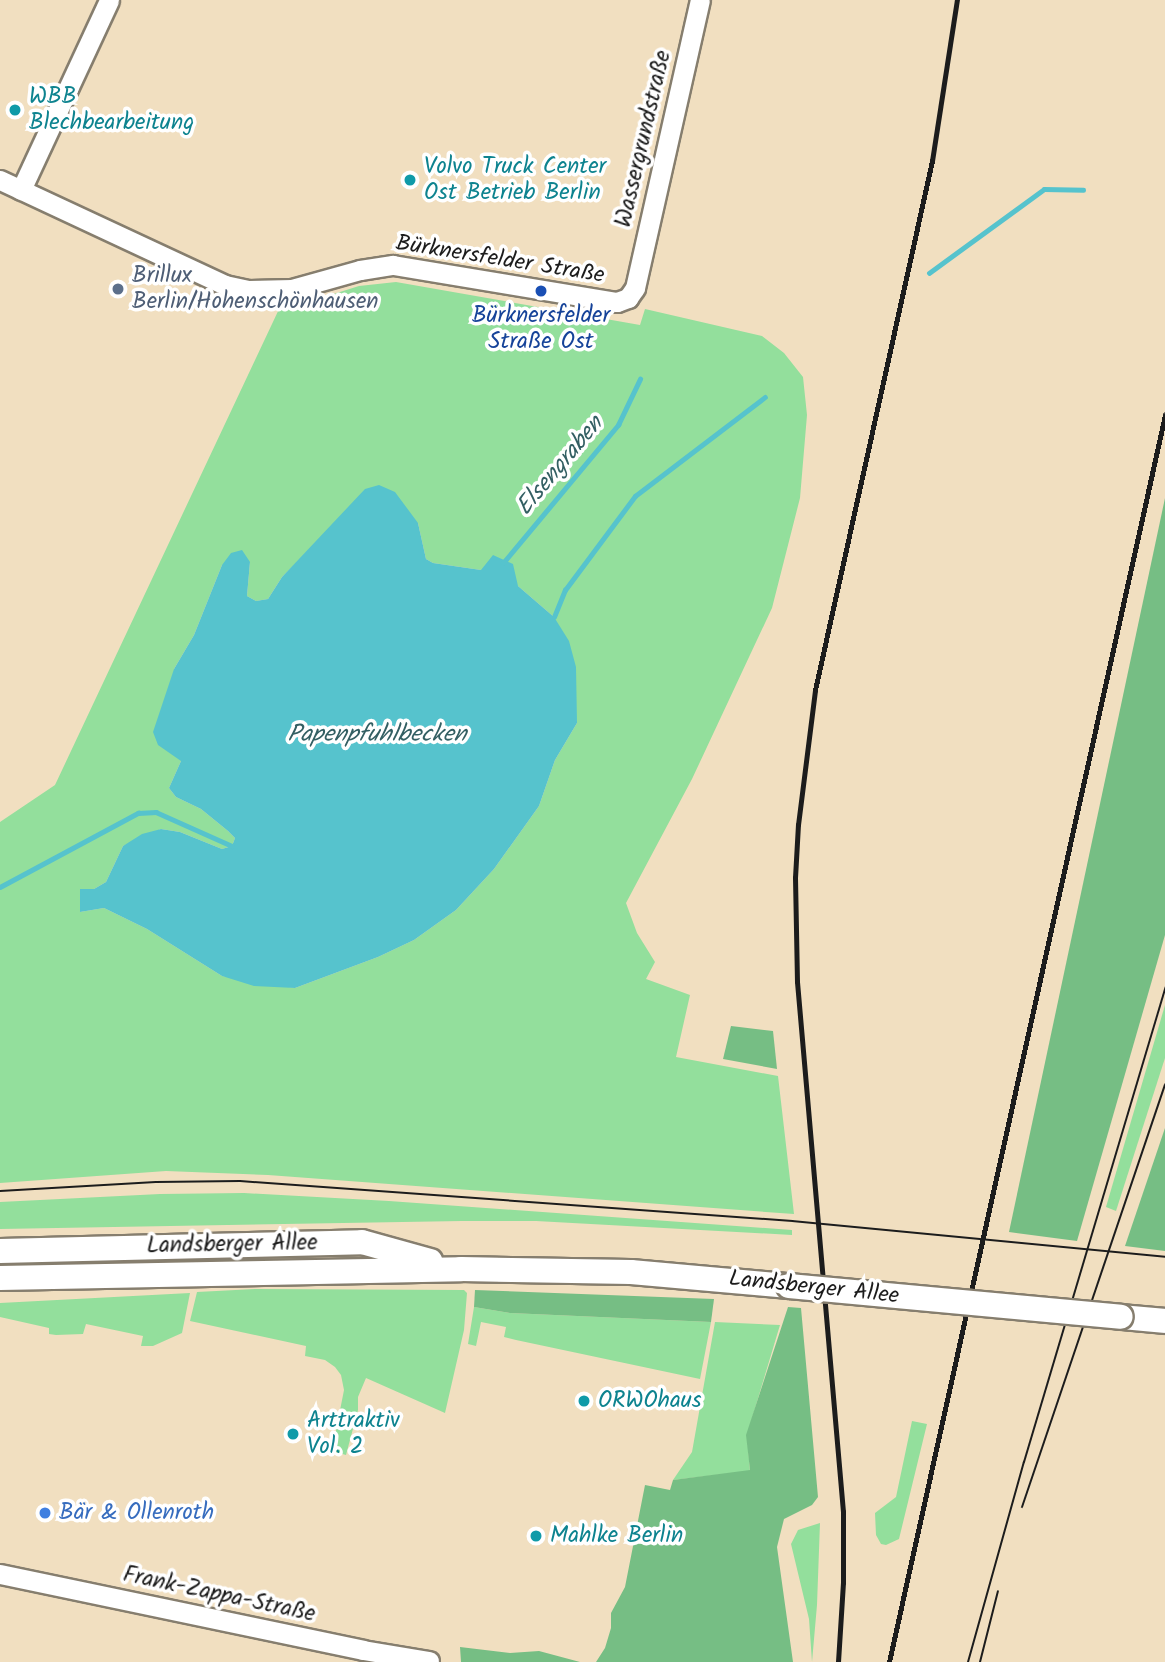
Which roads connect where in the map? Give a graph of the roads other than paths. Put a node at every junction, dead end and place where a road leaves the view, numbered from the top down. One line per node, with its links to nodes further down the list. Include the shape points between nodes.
1 (109, 0): 4 (street)
2 (700, 0): 5 (street, Wassergrundstraße)
3 (0, 180): 4 (street, Bürknersfelder Straße)
4 (21, 190): 5 (street, Bürknersfelder Straße, via 225,285 249,290 292,289 393,265 617,302 628,298)
5 (635, 288)
6 (0, 1251): 7 (main road, Landsberger Allee, via 362,1242)
7 (461, 1269): 8 (main road, Landsberger Allee); 9 (main road, Landsberger Allee, bridge, via 631,1272)
8 (0, 1278)
9 (1165, 1321)
10 (0, 1574): 11 (street, Frank-Zappa-Straße)
11 (429, 1661)

